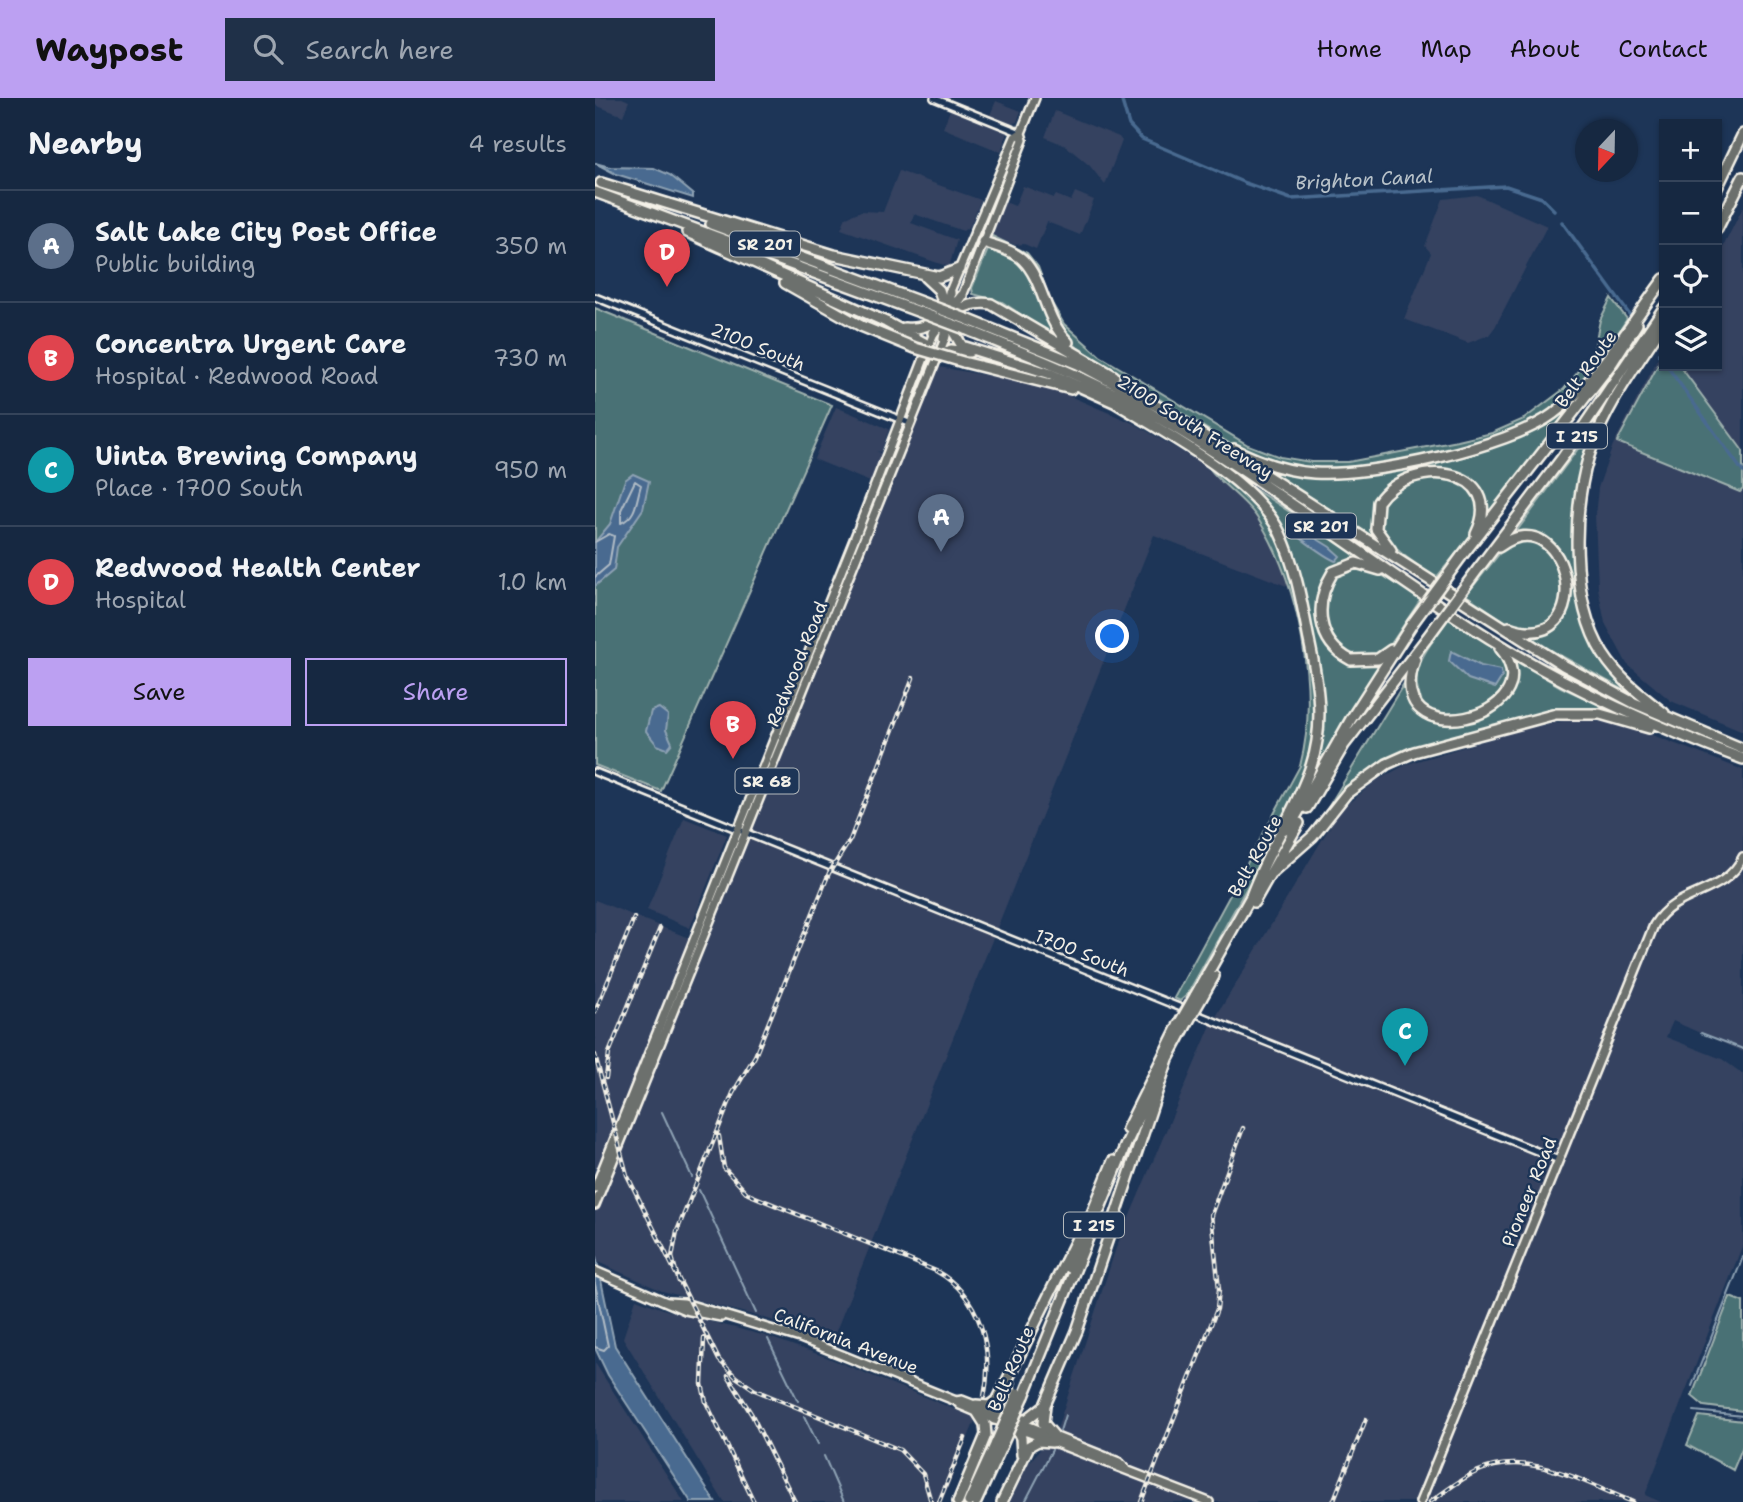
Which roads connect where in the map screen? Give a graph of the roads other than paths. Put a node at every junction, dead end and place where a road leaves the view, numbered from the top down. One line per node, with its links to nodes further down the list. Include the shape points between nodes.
1 (934, 98): 3 (street)
2 (1035, 98): 3 (main road)
3 (1021, 133): 12 (main road, via 1023,140); 14 (main road, via 1015,137)
4 (1743, 134): 7 (highway)
5 (1743, 176): 9 (highway); 11 (highway)
6 (598, 182): 15 (highway, via 785,242); 21 (highway, 2100 South Freeway / SR 201)
7 (1720, 182)
8 (595, 192): 10 (highway, 2100 South Freeway / SR 201)
9 (1722, 211)
10 (649, 212): 13 (highway); 21 (highway, 2100 South Freeway / SR 201)
11 (1722, 219)
12 (983, 242): 19 (main road); 31 (highway, via 1026,263 1052,322)
13 (748, 260): 24 (highway); 38 (highway, bridge, via 861,326 942,357 1080,392)
14 (959, 269): 15 (highway, via 942,277); 18 (main road)
15 (907, 271): 22 (highway, via 934,283)
16 (1659, 286): 37 (highway, via 1573,396 1534,428 1504,440 1379,467 1316,473 1271,465)
17 (1659, 288): 40 (highway, Belt Route / I 215, via 1612,363)
18 (950, 292): 22 (highway)
19 (962, 296): 22 (highway)
20 (595, 297): 35 (street, 2100 South)
21 (927, 309): 25 (highway, 2100 South Freeway / SR 201, bridge)
22 (947, 315): 24 (highway, via 914,328); 27 (highway); 28 (highway); 30 (highway, via 961,345); 31 (highway, via 977,303 994,305)
23 (1659, 315): 41 (highway, Belt Route / I 215, via 1562,458)
24 (886, 322): 29 (highway)
25 (967, 325): 34 (highway, 2100 South Freeway / SR 201, via 1055,354); 39 (highway, 2100 South Freeway / SR 201, via 1097,384)
26 (1659, 330): 48 (highway, via 1612,404 1592,447 1578,520 1584,605 1603,653 1625,681)
27 (933, 333): 29 (main road, Redwood Road / SR 68)
28 (944, 339): 32 (main road, Redwood Road / SR 68)
29 (928, 345): 35 (main road, Redwood Road / SR 68)
30 (984, 355): 32 (highway, via 951,350); 33 (highway, via 1051,374)
31 (1083, 355): 34 (highway)
32 (936, 359): 36 (main road, Redwood Road / SR 68)
33 (1111, 400): 38 (highway); 39 (highway)
34 (1162, 409): 37 (highway, 2100 South Freeway / SR 201)
35 (900, 419): 36 (street, 2100 South); 53 (main road, Redwood Road / SR 68)
36 (909, 424): 53 (main road, Redwood Road / SR 68)
37 (1192, 428): 42 (highway, 2100 South Freeway / SR 201)
38 (1179, 443): 56 (highway, via 1240,484 1279,531 1294,568 1319,684 1318,737 1311,765)
39 (1209, 450): 43 (highway, 2100 South Freeway / SR 201)
40 (1468, 548): 42 (highway, via 1482,516 1470,483 1455,474 1420,473 1387,490 1375,511 1379,535); 45 (highway, Belt Route / I 215, bridge)
41 (1485, 560): 44 (highway, via 1514,537 1534,537 1553,549 1563,569 1566,595 1556,621 1530,633); 47 (highway, Belt Route / I 215, bridge)
42 (1403, 563): 44 (highway, 2100 South Freeway / SR 201)
43 (1433, 601): 45 (highway, via 1376,567 1344,566 1333,572 1322,595 1321,616 1325,635 1336,651 1351,660 1378,659 1387,655); 46 (highway, 2100 South Freeway / SR 201)
44 (1500, 626): 48 (highway, 2100 South Freeway / SR 201, via 1593,683)
45 (1410, 627): 56 (highway, Belt Route / I 215, via 1351,719)
46 (1482, 634): 47 (highway, via 1501,649 1511,678 1503,699 1465,718 1437,719 1417,704 1409,685); 49 (highway, 2100 South Freeway / SR 201, via 1574,687)
47 (1418, 652): 55 (highway, Belt Route / I 215, via 1344,745)
48 (1674, 720): 50 (highway, 2100 South Freeway / SR 201)
49 (1715, 749): 51 (highway, 2100 South Freeway / SR 201); 55 (highway, via 1601,715 1556,714 1520,722 1387,764 1347,793 1313,836)
50 (1743, 749)
51 (1743, 760)
52 (595, 772): 53 (street, 1700 South)
53 (742, 832): 60 (street, 1700 South); 61 (main road, Redwood Road / SR 68); 63 (main road, Redwood Road / SR 68)
54 (1743, 857): 60 (main road, Pioneer Road, via 1722,883 1678,901 1654,925)
55 (1271, 873): 57 (highway, Belt Route / I 215)
56 (1251, 896): 57 (highway, Belt Route / I 215)
57 (1198, 998): 58 (highway, Belt Route / I 215, bridge)
58 (1182, 1026): 59 (highway, Belt Route / I 215); 62 (highway, Belt Route / I 215, via 1137,1105)
59 (1169, 1056): 66 (highway, Belt Route / I 215, via 1126,1144); 67 (highway, via 1077,1331)
60 (1559, 1160): 80 (main road, Pioneer Road)
61 (595, 1188)
62 (1098, 1198): 65 (highway); 66 (highway, Belt Route / I 215)
63 (595, 1205)
64 (595, 1271): 68 (main road, California Avenue, via 668,1302 803,1339)
65 (1017, 1363): 68 (highway, via 996,1402); 69 (highway, via 1007,1396)
66 (1021, 1394): 73 (highway, Belt Route / I 215, bridge)
67 (1045, 1405): 69 (highway, via 1030,1418); 71 (highway, via 1043,1423)
68 (977, 1409): 69 (main road, California Avenue); 72 (highway, via 985,1424)
69 (1012, 1424): 70 (highway); 71 (main road, California Avenue); 72 (highway); 74 (highway, via 1022,1444)
70 (1036, 1429): 71 (main road, California Avenue)
71 (1053, 1439): 74 (highway, via 1035,1442); 79 (main road, California Avenue)
72 (985, 1440): 75 (highway)
73 (999, 1444): 76 (highway, Belt Route / I 215); 77 (highway, Belt Route / I 215)
74 (1022, 1457): 78 (highway)
75 (958, 1502)
76 (969, 1502)
77 (976, 1502)
78 (1002, 1502)
79 (1209, 1502)
80 (1420, 1502)

